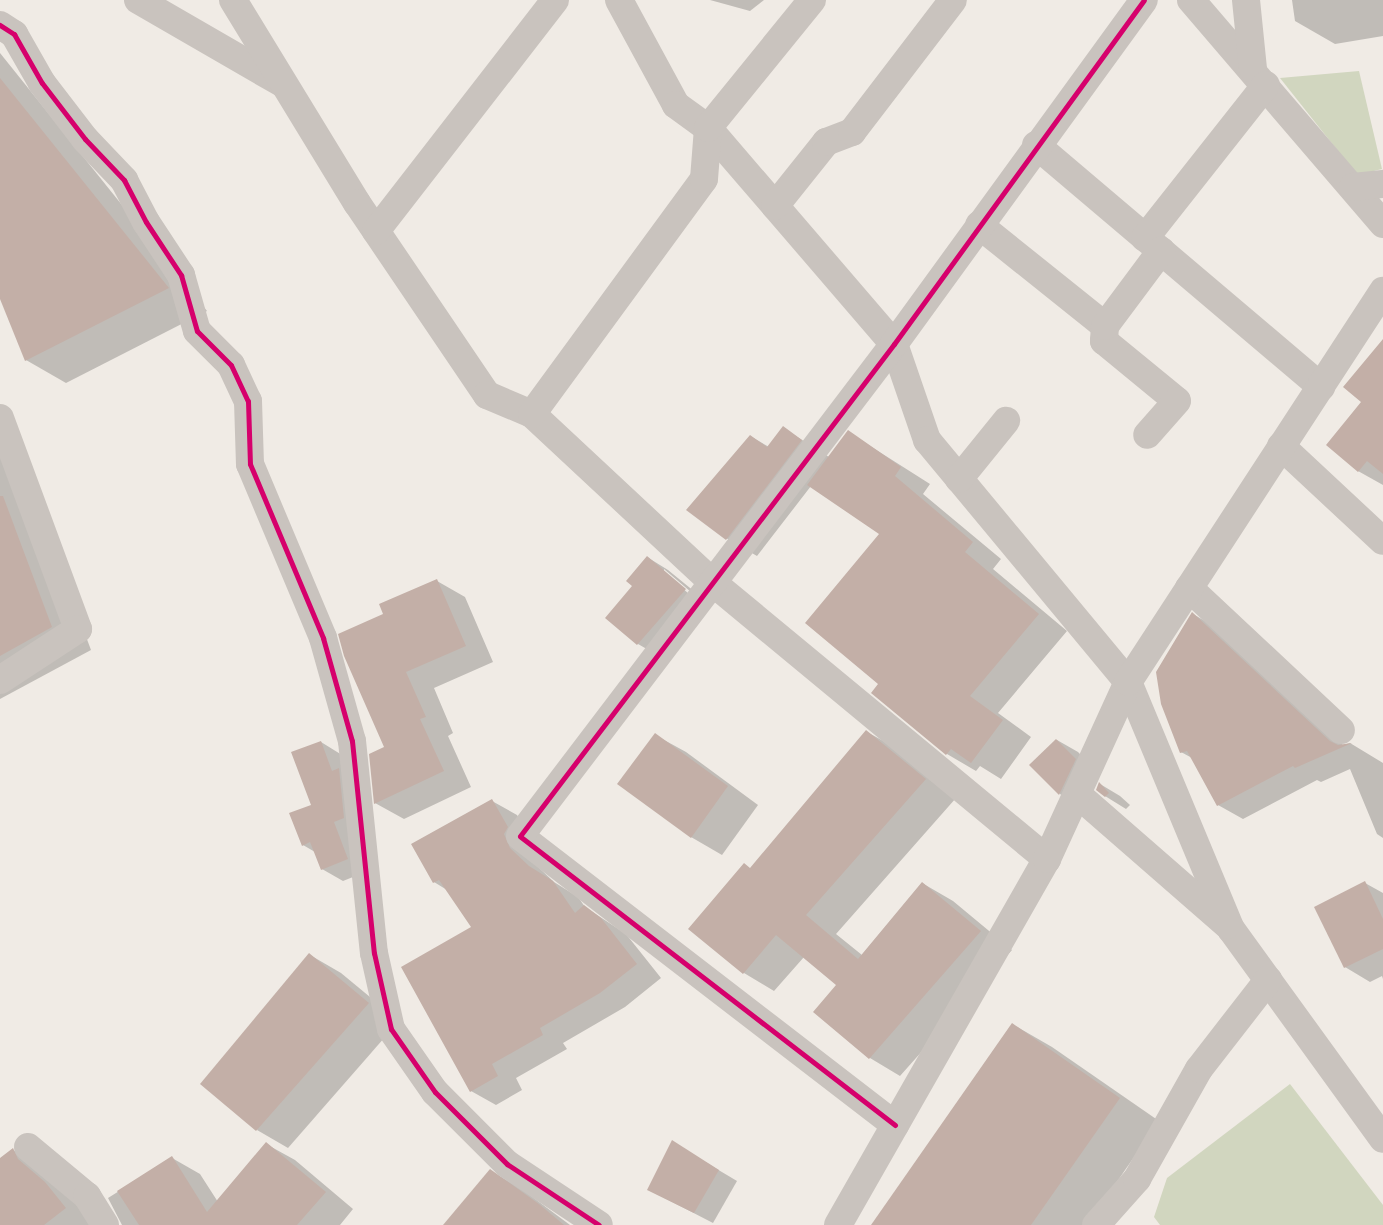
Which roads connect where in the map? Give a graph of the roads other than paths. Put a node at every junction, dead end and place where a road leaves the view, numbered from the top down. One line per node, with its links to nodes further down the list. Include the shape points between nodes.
1 (138, 0): 12 (street)
2 (554, 0): 20 (street)
3 (619, 0): 13 (street, via 676,106)
4 (812, 0): 13 (street)
5 (1144, 0): 14 (street)
6 (1191, 0): 11 (street)
7 (1246, 0): 11 (street)
8 (940, 4): 17 (street, via 852,132 826,142)
9 (245, 6): 12 (street)
10 (0, 25): 46 (street, via 14,34 42,82 85,139 124,180 146,222 181,275 197,331 231,365 248,401 250,464 323,638 352,741 374,953 392,1028 436,1092 507,1164)
11 (1259, 77): 16 (street); 21 (street)
12 (284, 85): 20 (street)
13 (708, 128): 17 (street); 26 (street, via 704,178)
14 (1036, 145): 19 (street); 21 (street)
15 (1383, 184): 16 (street)
16 (1353, 187): 18 (street)
17 (775, 206): 24 (street)
18 (1383, 224)
19 (979, 225): 23 (street); 24 (street)
20 (376, 231): 26 (street, via 487,395)
21 (1153, 245): 23 (street); 25 (street)
22 (1383, 291): 25 (street)
23 (1105, 326): 29 (street, via 1104,341 1177,401)
24 (894, 344): 31 (street, via 927,440); 33 (street)
25 (1321, 387): 30 (street)
26 (532, 414): 33 (street)
27 (0, 418): 35 (street, via 78,629)
28 (1006, 421): 31 (street)
29 (1147, 435)
30 (1281, 446): 32 (street); 34 (street)
31 (958, 479): 36 (street)
32 (1383, 541)
33 (712, 582): 39 (street); 42 (street, via 520,836)
34 (1189, 588): 36 (street); 37 (street)
35 (0, 680)
36 (1128, 682): 38 (street); 40 (street)
37 (1341, 730)
38 (1077, 794): 39 (street); 40 (street)
39 (1047, 859): 42 (street)
40 (1232, 929): 41 (street)
41 (1268, 980): 43 (street); 48 (street, via 1199,1069 1137,1179)
42 (895, 1125): 47 (street)
43 (1383, 1139)
44 (28, 1146): 45 (street, via 87,1196)
45 (99, 1223)
46 (600, 1225)
47 (838, 1225)
48 (1096, 1225)

